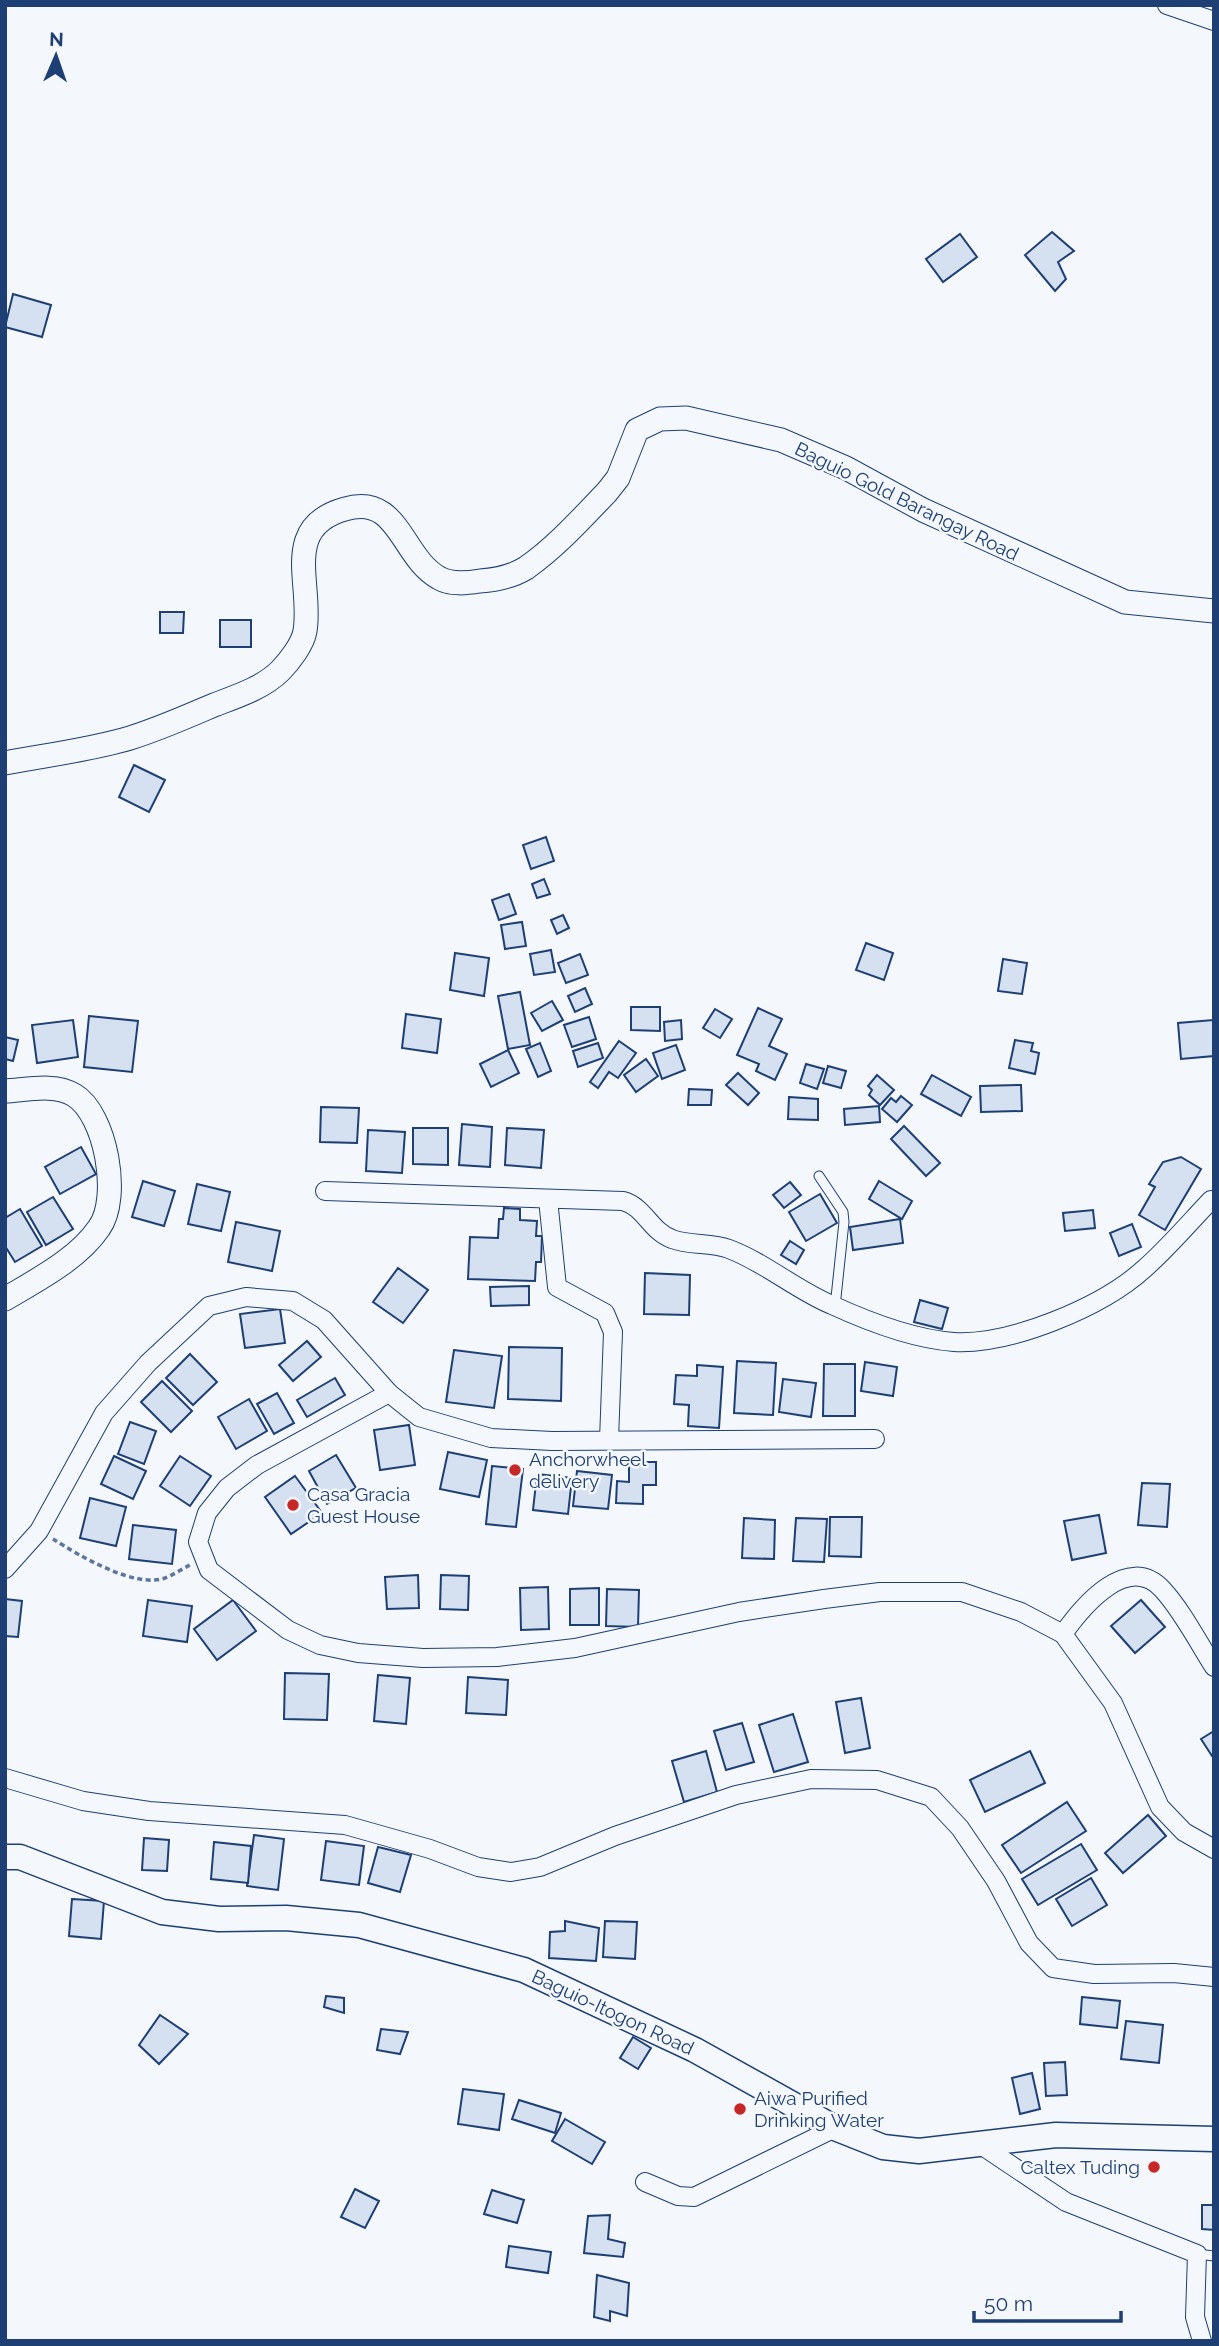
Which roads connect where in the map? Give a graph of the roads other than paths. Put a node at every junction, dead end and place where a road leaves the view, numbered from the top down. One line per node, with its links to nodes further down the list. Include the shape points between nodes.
1 (1167, 5): 2 (street)
2 (1214, 21)
3 (1214, 611): 4 (street, Baguio Gold Barangay Road, via 1125,602 781,440 687,418 660,419 637,430 618,478 607,492 524,569 496,580 466,583 440,579 412,551 384,512 365,507 345,509 324,518 304,546 304,635 279,672 233,698 128,738)
4 (5, 763)
5 (5, 1091): 10 (street, via 61,1089 76,1095 88,1108 108,1155 109,1187 101,1227 89,1240)
6 (818, 1176): 11 (lane, via 843,1212)
7 (325, 1191): 8 (street)
8 (548, 1199): 11 (street, via 607,1199 631,1204 659,1233 738,1252); 14 (street, via 557,1287 605,1313 613,1332)
9 (1211, 1200): 11 (street, via 1143,1270 1108,1295 1064,1317 1011,1334 978,1341 935,1340)
10 (5, 1299)
11 (835, 1307)
12 (389, 1393): 14 (street, via 419,1417 491,1438); 15 (street, via 324,1320 293,1301 246,1297 209,1306 156,1353 104,1413 39,1531); 16 (street, via 257,1465 227,1488 207,1513 198,1542 209,1570 289,1630 320,1645 423,1658 497,1657 575,1648 738,1612 880,1592 962,1592 1021,1612)
13 (875, 1439): 14 (street)
14 (609, 1440)
15 (5, 1569)
16 (1063, 1634): 17 (street, via 1082,1606 1106,1587 1139,1578 1162,1589); 19 (street, via 1113,1703 1160,1807 1184,1832)
17 (1214, 1667)
18 (5, 1779): 21 (street, via 83,1801 137,1810 345,1825 478,1867 511,1872 540,1867 736,1795 811,1779 877,1780 930,1797 960,1828 996,1881 1029,1943 1054,1968 1094,1974)
19 (1214, 1849)
20 (5, 1857): 22 (main road, Baguio-Itogon Road, via 20,1857 162,1912 359,1925 524,1970 695,2050)
21 (1214, 1977)
22 (835, 2128): 24 (main road, Baguio-Itogon Road, via 883,2147 919,2151); 25 (street, via 694,2197 678,2196)
23 (1214, 2139): 24 (main road, Baguio-Itogon Road, via 1055,2135)
24 (981, 2144): 26 (street, via 1066,2202)
25 (645, 2182)
26 (1206, 2255): 27 (street, via 1195,2317)
27 (1202, 2341)

